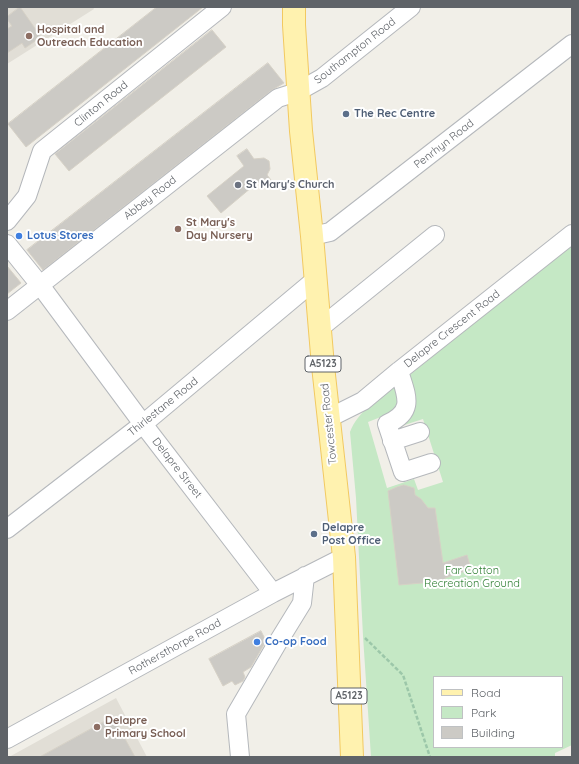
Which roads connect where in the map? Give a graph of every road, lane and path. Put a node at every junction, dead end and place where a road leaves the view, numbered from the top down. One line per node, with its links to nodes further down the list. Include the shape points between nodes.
1 (222, 7): 7 (street, Clinton Road, via 42,151 27,196)
2 (294, 7): 6 (main road, Towcester Road / A5123)
3 (306, 7): 6 (main road, Towcester Road / A5123)
4 (411, 7): 6 (street, Southampton Road, via 322,78)
5 (572, 44): 9 (street, Penrhyn Road, via 330,232)
6 (297, 92): 9 (main road, Towcester Road / A5123); 13 (street, Abbey Road, via 278,98)
7 (7, 221)
8 (572, 234): 16 (street, Delapre Crescent Road)
9 (312, 236): 12 (main road, Towcester Road / A5123)
10 (435, 236): 15 (street)
11 (7, 244): 13 (street)
12 (315, 280): 15 (main road, Towcester Road / A5123); 18 (street, Thirlestane Road)
13 (40, 284): 14 (street, Abbey Road); 18 (street, Delapre Street)
14 (7, 311)
15 (320, 328): 17 (main road, Towcester Road / A5123)
16 (398, 371): 17 (street, Delapre Crescent Road, via 363,401); 20 (street, via 408,400 404,412 396,420 386,424)
17 (329, 418): 23 (main road, Towcester Road / A5123)
18 (143, 424): 22 (street, Thirlestane Road); 25 (street, Delapre Street)
19 (420, 432): 20 (street)
20 (392, 441): 21 (street, via 403,472)
21 (431, 463)
22 (7, 529)
23 (344, 557): 24 (street, Rothersthorpe Road); 26 (main road, Towcester Road / A5123)
24 (305, 576): 25 (street, Rothersthorpe Road); 28 (street, via 302,603 236,714)
25 (273, 593): 27 (street, Rothersthorpe Road)
26 (347, 635): 29 (main road, Towcester Road / A5123); 30 (path, via 363,636 403,675)
27 (7, 739)
28 (240, 757)
29 (352, 757)
30 (430, 757)

